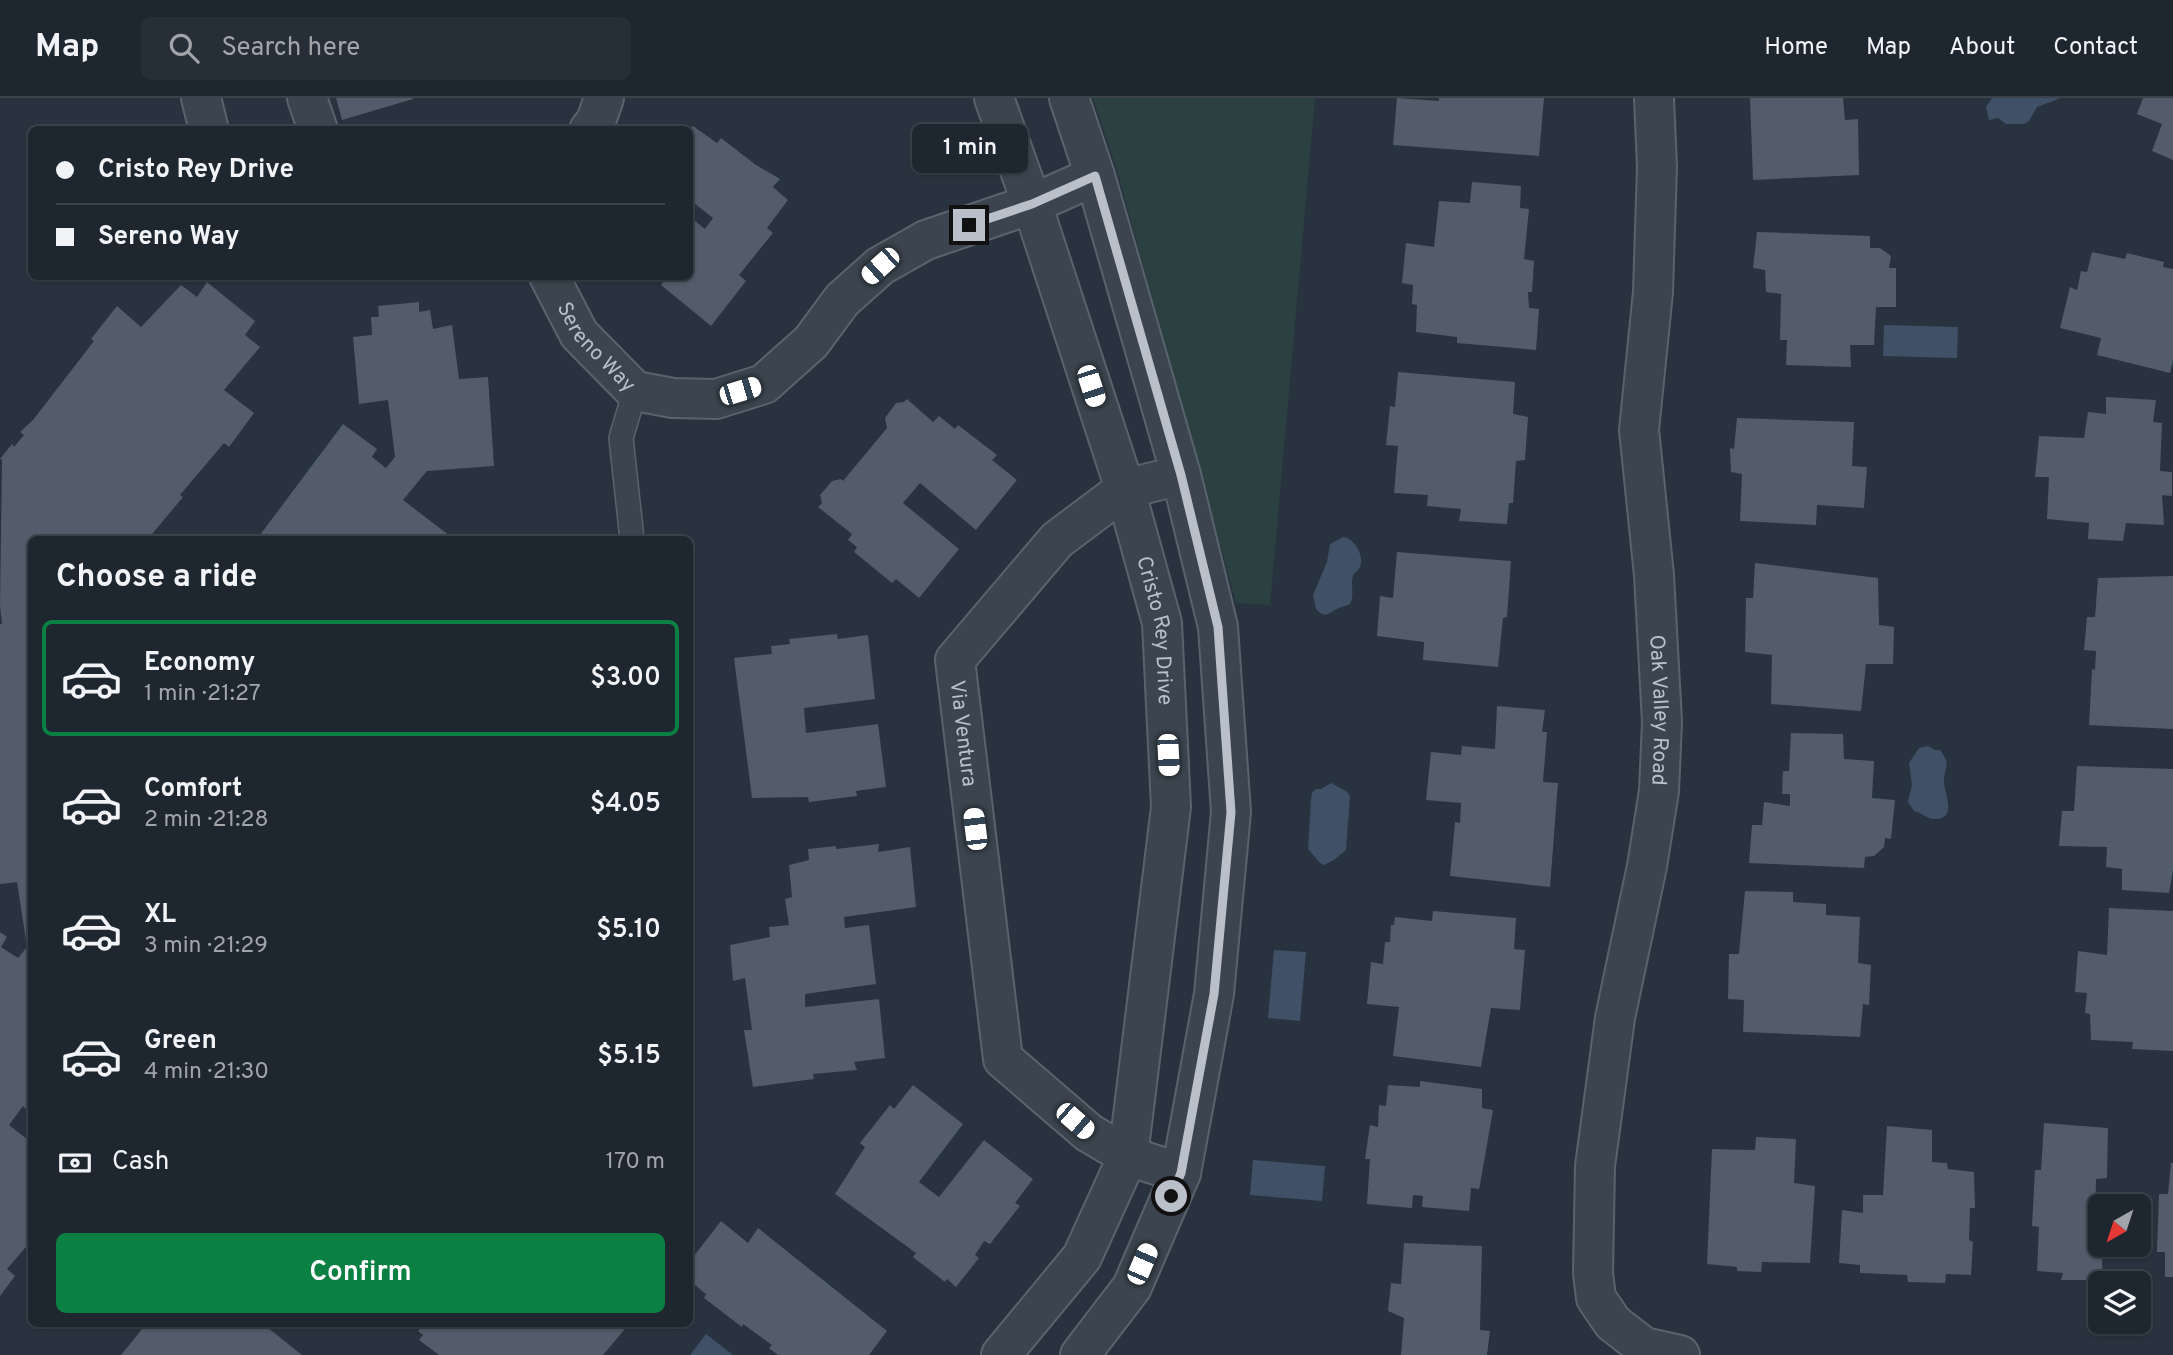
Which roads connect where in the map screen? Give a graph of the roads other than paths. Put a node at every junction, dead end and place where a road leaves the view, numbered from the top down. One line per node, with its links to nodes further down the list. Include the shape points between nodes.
1 (201, 98): 7 (street)
2 (307, 98): 8 (street)
3 (604, 98): 9 (street)
4 (994, 98): 11 (street, Cristo Rey Drive)
5 (1069, 98): 10 (street)
6 (1654, 98): 21 (street, Oak Valley Road, via 1653,292 1639,430 1654,575 1662,722 1660,779 1615,1018 1595,1166 1593,1272 1596,1298 1613,1323 1644,1347)
7 (208, 126)
8 (317, 126)
9 (592, 126)
10 (1095, 176): 11 (street, Sereno Way); 14 (street)
11 (1032, 204): 13 (street, Sereno Way, via 926,240 880,266 764,384 716,399); 15 (street, Cristo Rey Drive)
12 (551, 280): 13 (street, Sereno Way, via 579,334)
13 (635, 391): 16 (lane, via 621,438)
14 (1181, 475): 15 (street, Via Ventura); 18 (street, via 1218,627 1231,812 1214,994)
15 (1125, 489): 17 (street, Cristo Rey Drive, via 1162,623 1171,807); 17 (street, Via Ventura, via 1056,540 954,660 1003,1059 1089,1133)
16 (632, 536)
17 (1128, 1156): 18 (street, Via Ventura); 19 (street, Cristo Rey Drive, via 1082,1257)
18 (1181, 1173): 20 (street, via 1132,1287)
19 (1001, 1355)
20 (1080, 1355)
21 (1680, 1355)

